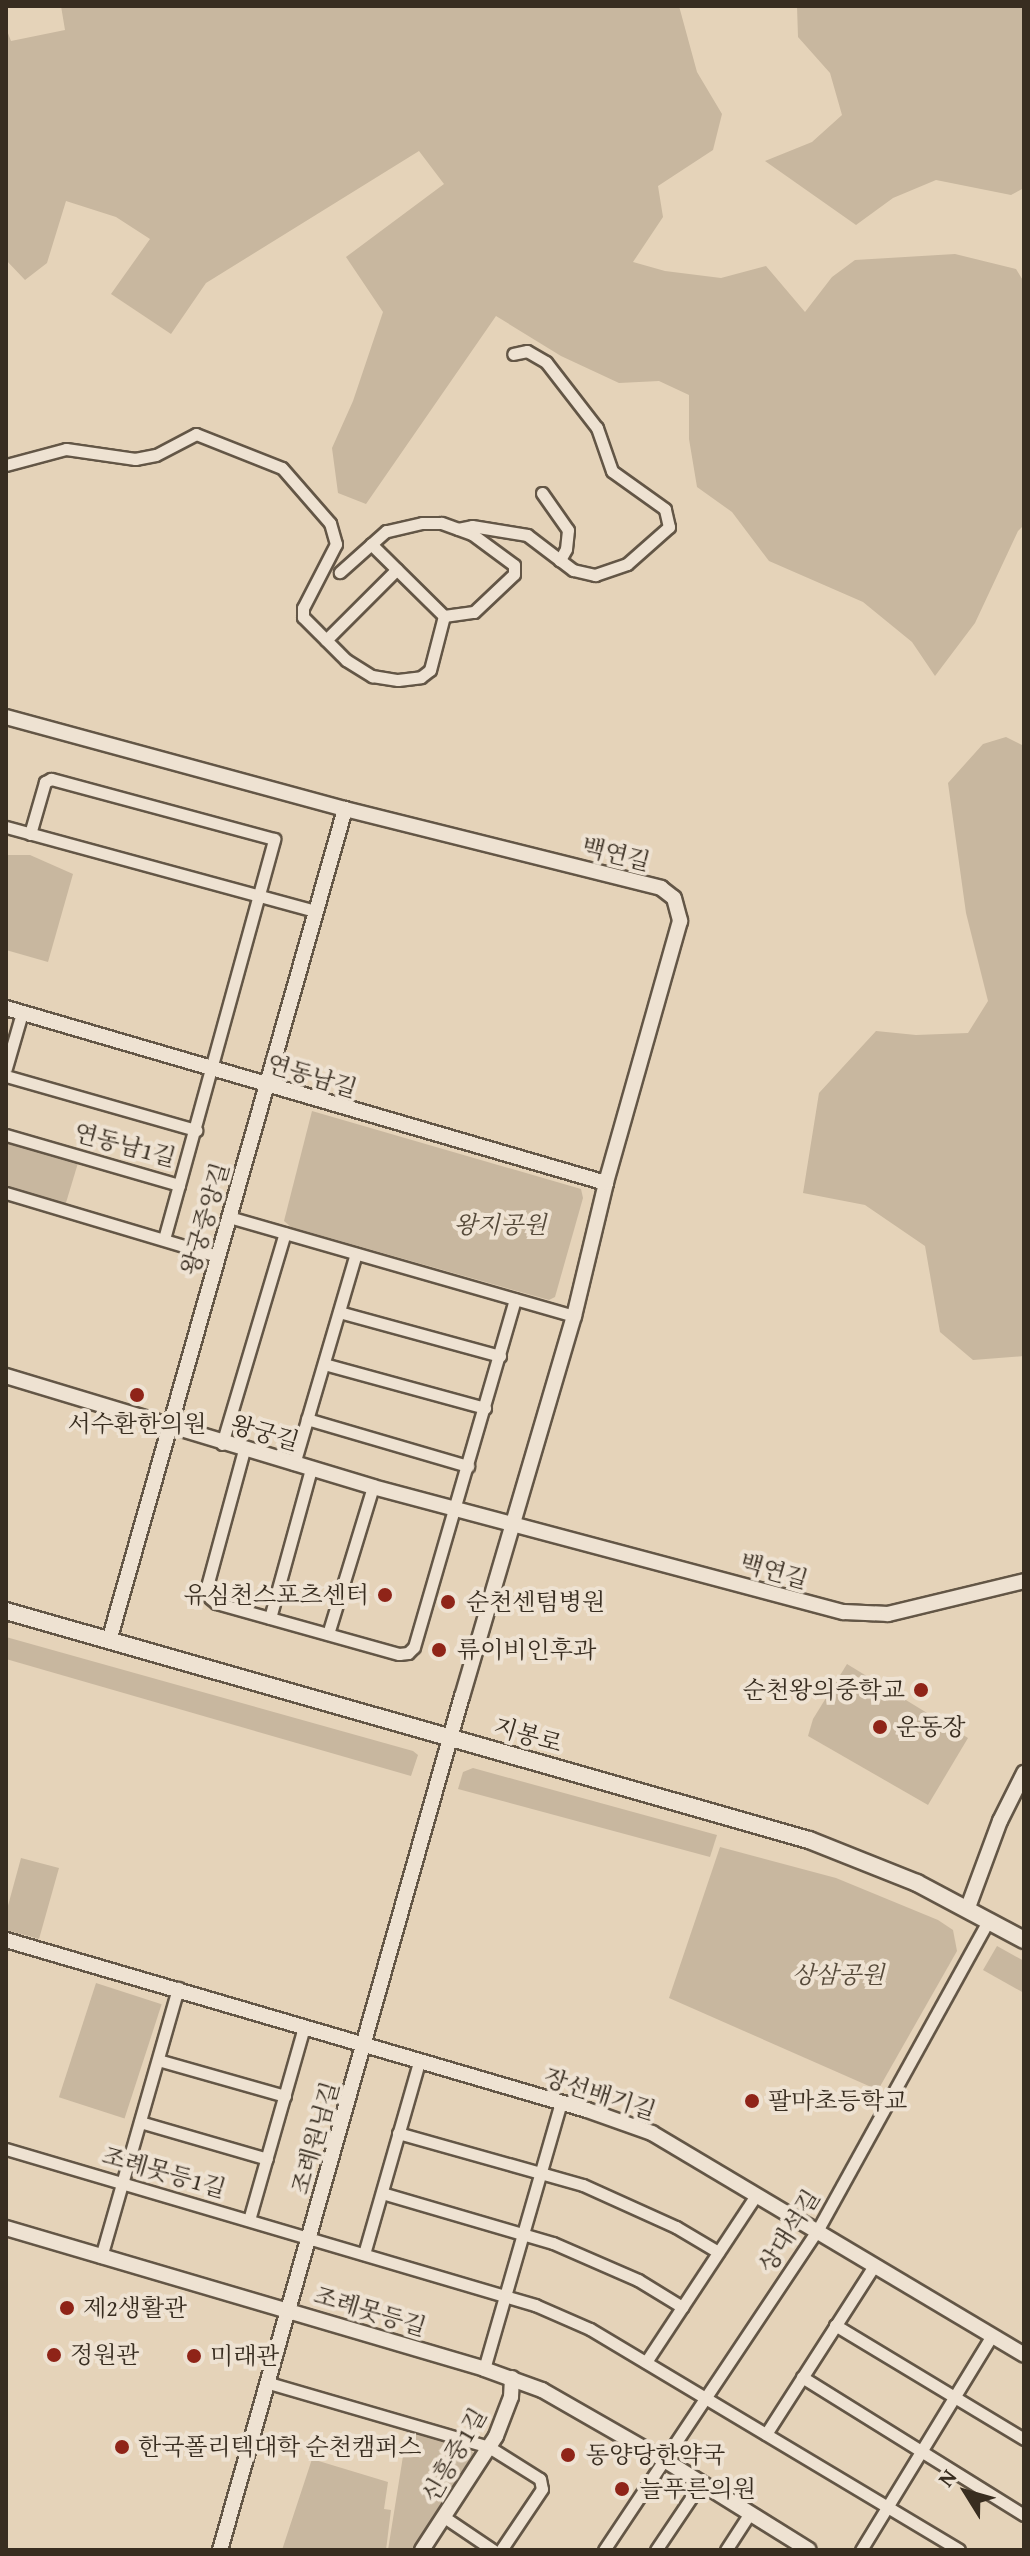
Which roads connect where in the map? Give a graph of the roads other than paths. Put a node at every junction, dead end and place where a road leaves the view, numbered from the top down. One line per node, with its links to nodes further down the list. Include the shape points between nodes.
1 (513, 354): 6 (street, via 527,351 546,362 597,428 612,471 669,517 665,532 617,570 586,574)
2 (6, 465): 10 (street, via 66,449 135,459 156,455 196,434 282,468 330,523 336,544 303,608 303,617)
3 (542, 493): 6 (street, via 568,530)
4 (458, 529): 5 (street, via 441,523 399,525); 6 (street, via 472,526 527,535); 9 (street, via 501,553 514,565 514,574 474,612)
5 (371, 544): 7 (street); 8 (street)
6 (560, 560)
7 (397, 569): 9 (street); 10 (street)
8 (340, 572)
9 (444, 616): 10 (street, via 430,670 421,677 372,676)
10 (326, 640)
11 (6, 719): 12 (street, 백연길)
12 (345, 809): 16 (street, 왕궁중앙길); 25 (street, 백연길, via 661,888 674,898 680,921)
13 (6, 827): 14 (street)
14 (30, 834): 15 (street); 15 (street, 연동남1길, via 45,782 51,779 274,839)
15 (259, 895): 16 (street); 20 (street, 연동남1길)
16 (316, 911): 22 (street, 왕궁중앙길)
17 (6, 1008): 18 (street, 연동남길)
18 (22, 1013): 19 (street); 20 (street, 연동남길)
19 (6, 1068)
20 (214, 1070): 22 (street, 연동남길); 23 (street, 연동남1길)
21 (6, 1076): 23 (street, 연동남1길)
22 (266, 1086): 25 (street, 연동남길); 28 (street, 왕궁중앙길)
23 (196, 1130): 26 (street, 연동남1길)
24 (6, 1135): 26 (street, 연동남1길)
25 (606, 1183): 35 (street, 백연길)
26 (179, 1185): 30 (street)
27 (6, 1193): 30 (street)
28 (229, 1217): 29 (street); 32 (street, 왕궁중앙길)
29 (285, 1233): 31 (street); 42 (street)
30 (164, 1239): 32 (street)
31 (356, 1254): 33 (street); 34 (street)
32 (218, 1256): 41 (street, 왕궁중앙길)
33 (515, 1299): 35 (street); 36 (street)
34 (339, 1312): 36 (street); 37 (street)
35 (574, 1316): 49 (street, 백연길)
36 (500, 1356): 39 (street)
37 (324, 1364): 39 (street); 40 (street)
38 (6, 1376): 41 (street, 왕궁길)
39 (485, 1408): 45 (street)
40 (307, 1419): 44 (street); 45 (street)
41 (169, 1427): 42 (street, 왕궁길); 54 (street, 왕궁중앙길)
42 (222, 1444): 43 (street, 왕궁길)
43 (244, 1450): 44 (street, 왕궁길); 52 (street, via 206,1591 216,1603)
44 (294, 1464): 46 (street, 왕궁길)
45 (468, 1466): 48 (street)
46 (311, 1469): 47 (street, 왕궁길); 52 (street)
47 (373, 1487): 48 (street, 왕궁길); 53 (street)
48 (454, 1508): 49 (street, 왕궁길); 53 (street, via 412,1650 399,1654)
49 (514, 1526): 50 (street, 백연길, via 844,1612 888,1614); 55 (street, 백연길)
50 (1024, 1581)
51 (6, 1611): 54 (main road, 지봉로)
52 (270, 1618): 53 (street)
53 (328, 1634)
54 (109, 1641): 55 (main road, 지봉로)
55 (450, 1738): 57 (main road, 지봉로, via 822,1844); 63 (street, 조례원님길)
56 (1024, 1773): 57 (street)
57 (967, 1910): 58 (main road, 지봉로)
58 (988, 1921): 60 (main road, 지봉로); 78 (street, 상대석길)
59 (6, 1940): 61 (street, 장선배기길)
60 (1024, 1940)
61 (178, 1988): 62 (street, 장선배기길); 64 (street)
62 (304, 2027): 63 (street, 장선배기길); 66 (street)
63 (364, 2045): 65 (street, 장선배기길); 80 (street, 조례원님길)
64 (158, 2060): 66 (street); 68 (street)
65 (419, 2062): 67 (street, 장선배기길); 69 (street)
66 (285, 2096): 71 (street)
67 (561, 2103): 72 (street); 75 (street, 장선배기길, via 652,2133)
68 (140, 2122): 71 (street); 73 (street)
69 (398, 2133): 72 (street); 74 (street)
70 (6, 2149): 73 (street, 조례못등1길)
71 (267, 2159): 76 (street)
72 (541, 2171): 79 (street); 81 (street, via 633,2206)
73 (121, 2183): 76 (street, 조례못등1길); 83 (street)
74 (382, 2193): 79 (street); 82 (street)
75 (756, 2195): 78 (street, 장선배기길); 81 (street)
76 (249, 2220): 80 (street, 조례못등1길)
77 (6, 2228): 83 (street, 조례못등길)
78 (817, 2231): 84 (street, 장선배기길); 97 (street, 상대석길)
79 (523, 2234): 85 (street); 86 (street, via 591,2257)
80 (310, 2238): 82 (street, 조례못등1길); 87 (street, 조례원님길)
81 (718, 2252): 86 (street)
82 (364, 2254): 85 (street, 조례못등1길)
83 (101, 2257): 87 (street, 조례못등길)
84 (874, 2266): 88 (street); 89 (street, 장선배기길)
85 (506, 2295): 91 (street, 조례못등1길, via 590,2329); 92 (street)
86 (682, 2307): 91 (street)
87 (289, 2310): 92 (street, 조례못등길); 95 (street, 조례원님길)
88 (835, 2325): 93 (street); 96 (street)
89 (992, 2335): 90 (street, 장선배기길); 96 (street)
90 (1024, 2355)
91 (646, 2362): 97 (street, 조례못등1길)
92 (484, 2369): 94 (street, 조례못등길)
93 (802, 2377): 98 (street); 101 (street)
94 (512, 2378): 100 (street, 신흥중1길, via 511,2397); 102 (street, 조례못등길, via 570,2404)
95 (269, 2383): 100 (street); 108 (street, 조례원님길)
96 (954, 2397): 99 (street); 101 (street)
97 (707, 2398): 98 (street, 조례못등1길); 102 (street, 상대석길)
98 (766, 2434): 104 (street, 조례못등1길)
99 (1024, 2439)
100 (489, 2447): 107 (street, 신흥중1길); 111 (street, via 542,2484)
101 (921, 2451): 104 (street); 106 (street)
102 (666, 2461): 103 (street, 조례못등길); 112 (street, 상대석길)
103 (701, 2483): 105 (street, 조례못등길); 113 (street)
104 (887, 2507): 116 (street); 117 (street, 조례못등1길)
105 (750, 2513): 114 (street); 115 (street, 조례못등길)
106 (1024, 2515)
107 (444, 2517): 109 (street, 신흥중1길); 110 (street)
108 (220, 2550)
109 (422, 2550)
110 (493, 2550)
111 (501, 2550)
112 (604, 2550)
113 (656, 2550)
114 (726, 2550)
115 (809, 2550)
116 (861, 2550)
117 (959, 2550)

